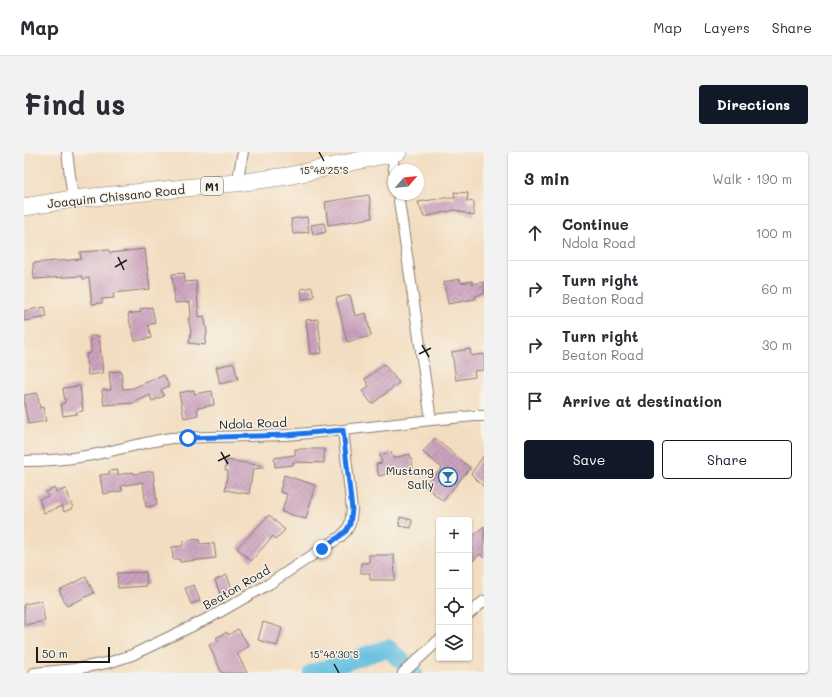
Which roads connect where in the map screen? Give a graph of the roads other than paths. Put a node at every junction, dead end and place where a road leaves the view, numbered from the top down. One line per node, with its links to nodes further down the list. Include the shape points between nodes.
1 (67, 152): 5 (street)
2 (243, 152): 4 (street)
3 (395, 158): 4 (highway, Joaquim Chissano Road / M1)
4 (236, 183): 5 (highway, Joaquim Chissano Road / M1)
5 (73, 199): 7 (highway, Joaquim Chissano Road / M1)
6 (399, 200): 9 (street)
7 (24, 207)
8 (484, 416): 9 (street, Ndola Road)
9 (432, 420): 10 (street, Ndola Road)
10 (343, 430): 11 (street, Ndola Road, via 286,435 171,438 67,459); 16 (street, Beaton Road, via 352,510 350,524 340,536 269,584 132,655 75,669)
11 (24, 461)
12 (484, 601): 13 (street)
13 (472, 611)
14 (436, 643): 15 (street)
15 (403, 672)
16 (34, 673)

